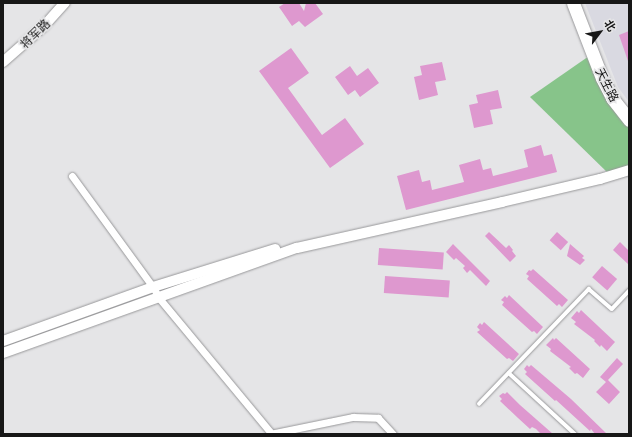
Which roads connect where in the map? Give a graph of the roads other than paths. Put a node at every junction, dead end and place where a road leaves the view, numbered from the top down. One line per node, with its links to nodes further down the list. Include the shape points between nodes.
1 (65, 3): 4 (street, 将军路, via 44,26)
2 (573, 3): 6 (highway, 天生路, via 602,78 612,98)
3 (581, 3): 5 (highway, 天生路, via 608,73)
4 (3, 62)
5 (629, 110)
6 (629, 120)
7 (629, 170): 9 (street, via 592,181)
8 (72, 176): 10 (street)
9 (379, 230): 10 (street, via 293,244); 12 (street, via 297,248)
10 (153, 288): 12 (street); 13 (street)
11 (629, 291): 15 (lane, via 612,309 589,289)
12 (159, 298): 14 (street); 17 (street)
13 (3, 341)
14 (3, 353)
15 (509, 373): 16 (lane); 19 (lane)
16 (479, 404)
17 (270, 434): 18 (street, via 353,417 378,418)
18 (393, 434)
19 (575, 434)

